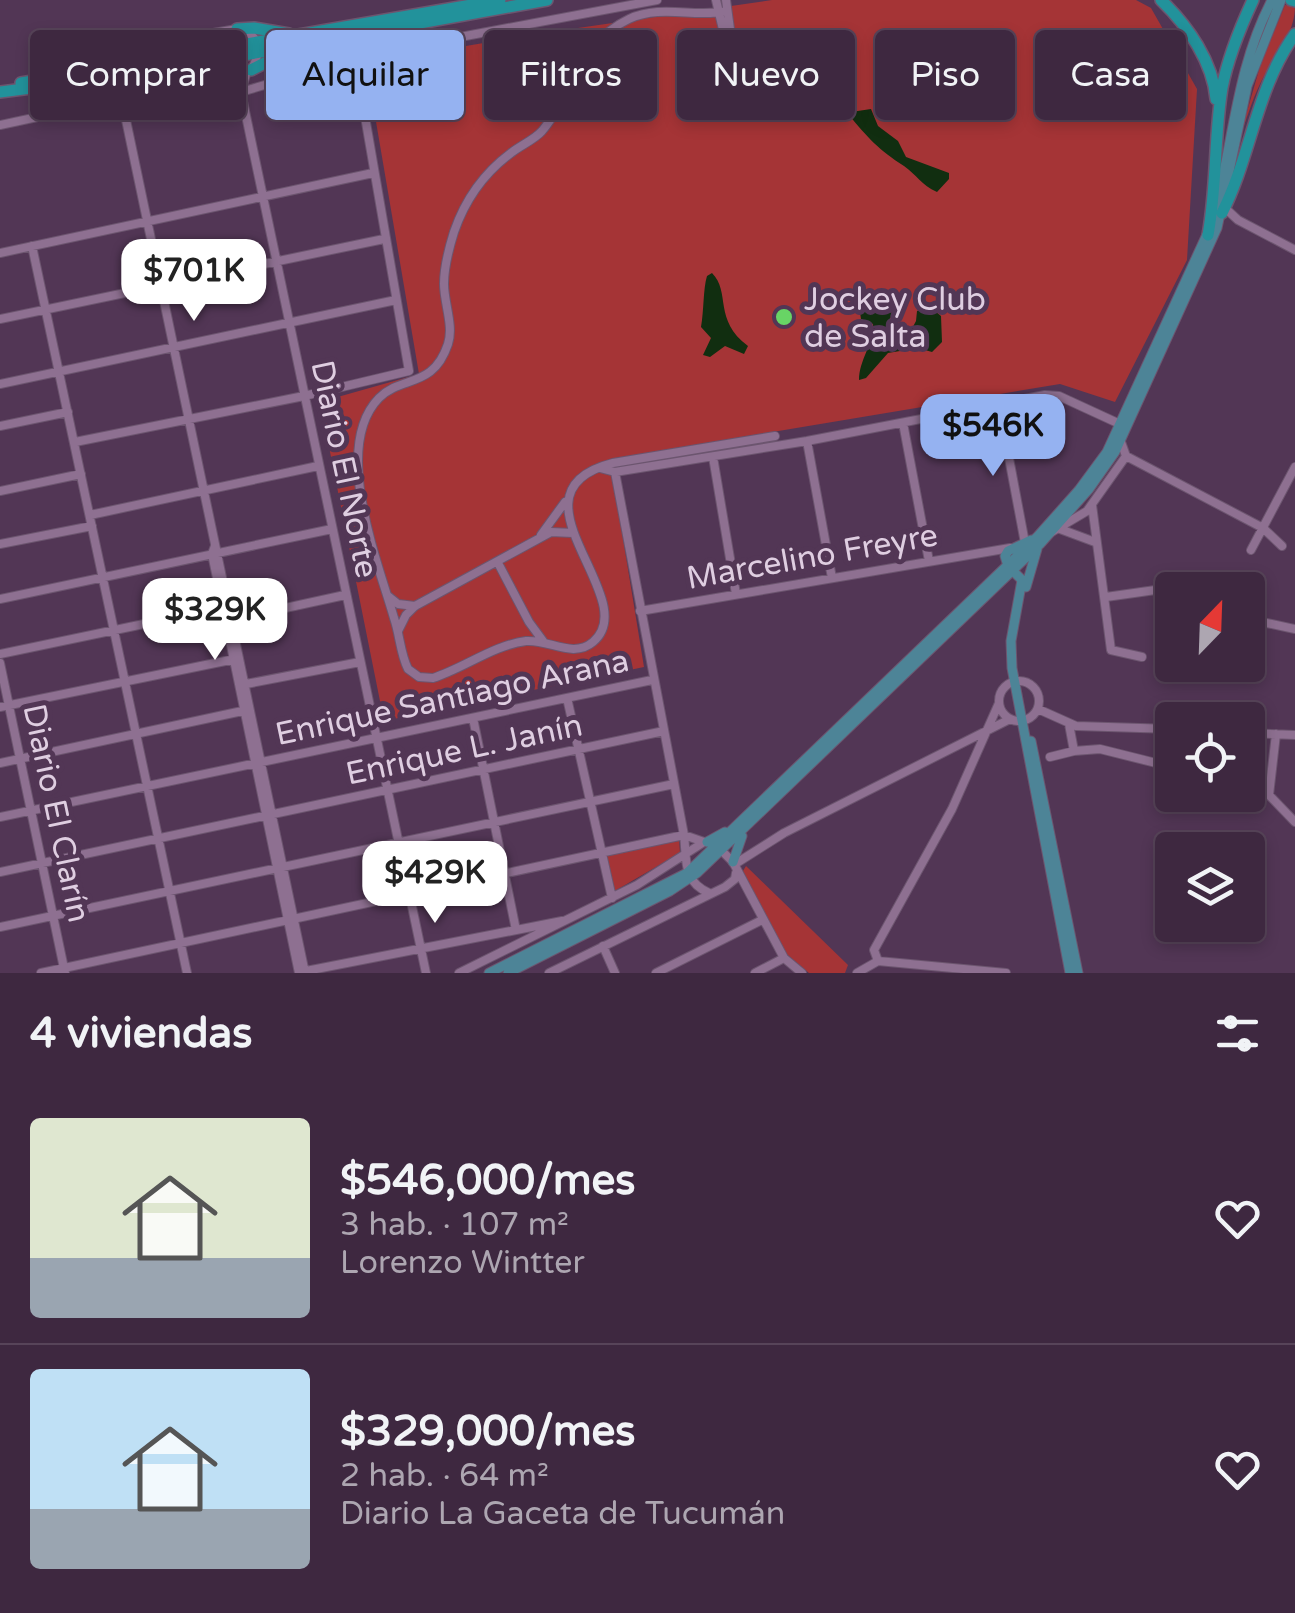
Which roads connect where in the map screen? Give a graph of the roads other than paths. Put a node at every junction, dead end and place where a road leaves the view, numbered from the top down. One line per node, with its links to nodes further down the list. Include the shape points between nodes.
1 (500, 0): 10 (highway)
2 (547, 0): 11 (highway)
3 (657, 0): 15 (street)
4 (1161, 0): 29 (highway, via 1209,68)
5 (1253, 0): 29 (highway, via 1226,70)
6 (1280, 0): 8 (main road)
7 (723, 4): 7 (street, via 731,63 735,65); 95 (street, via 642,15 601,36 540,132 499,163 467,202 445,268 446,348 423,378 378,399 358,449 361,491)
8 (1271, 7): 33 (main road, via 1246,86); 35 (main road, via 1239,87)
9 (237, 30): 13 (highway)
10 (352, 30)
11 (363, 30)
12 (246, 31): 17 (street)
13 (266, 31)
14 (1295, 34): 33 (highway, via 1263,96)
15 (464, 36)
16 (266, 46): 17 (highway)
17 (259, 47): 18 (highway); 20 (street)
18 (246, 50)
19 (266, 61): 20 (highway)
20 (249, 71): 21 (street); 22 (street)
21 (246, 72)
22 (246, 79)
23 (30, 84): 24 (highway)
24 (0, 88)
25 (246, 116): 32 (street, Diario El Norte)
26 (30, 119): 30 (street)
27 (127, 120): 34 (street)
28 (366, 120): 31 (street)
29 (1218, 124): 35 (highway)
30 (0, 125)
31 (372, 173): 32 (street); 36 (street)
32 (263, 196): 34 (street); 40 (street, Diario El Norte)
33 (1224, 210): 38 (street); 59 (main road)
34 (147, 222): 37 (street); 41 (street)
35 (1208, 235): 54 (main road)
36 (384, 239): 40 (street); 42 (street)
37 (32, 246): 39 (street); 43 (street)
38 (1295, 250)
39 (0, 253)
40 (277, 262): 41 (street); 45 (street, Diario El Norte)
41 (160, 286): 43 (street); 46 (street)
42 (396, 300): 45 (street); 49 (street, via 409,370)
43 (47, 310): 44 (street); 47 (street)
44 (0, 319)
45 (290, 324): 46 (street); 49 (street, Diario El Norte)
46 (174, 346): 47 (street); 52 (street)
47 (59, 372): 48 (street); 51 (street)
48 (0, 384)
49 (304, 396): 52 (street); 62 (street, Diario El Norte)
50 (999, 406): 53 (street); 54 (street, via 1053,394); 81 (street)
51 (68, 412): 55 (street); 58 (street)
52 (190, 418): 58 (street); 68 (street)
53 (903, 423): 57 (street); 87 (street)
54 (1122, 425): 78 (main road)
55 (0, 426)
56 (776, 436): 63 (street)
57 (807, 441): 61 (street); 91 (street)
58 (75, 442): 66 (street)
59 (1121, 442): 60 (street); 75 (main road)
60 (1126, 456): 70 (street); 73 (street)
61 (713, 457): 65 (street); 93 (street)
62 (318, 466): 68 (street); 74 (street, Diario El Norte)
63 (596, 467): 65 (street); 69 (street)
64 (1295, 467): 73 (street)
65 (615, 472): 100 (street)
66 (81, 474): 67 (street); 71 (street)
67 (0, 490)
68 (204, 491): 71 (street); 84 (street)
69 (568, 498): 76 (street); 77 (street)
70 (1092, 505): 75 (street); 79 (street)
71 (90, 515): 72 (street)
72 (92, 526): 80 (street); 90 (street)
73 (1263, 528): 82 (street); 83 (street)
74 (332, 529): 84 (street); 94 (street, Diario El Norte)
75 (1055, 531): 78 (main road); 79 (street)
76 (573, 533): 77 (street, via 556,530); 107 (street, via 604,603 605,627 584,648)
77 (536, 540): 88 (street)
78 (1039, 540): 81 (main road); 86 (main road); 89 (main road)
79 (1095, 542): 96 (street)
80 (0, 544)
81 (1021, 545): 85 (street, Marcelino Freyre); 89 (main road, via 1006,554)
82 (1282, 546)
83 (1251, 550)
84 (215, 551): 90 (street); 98 (street)
85 (992, 551): 87 (street, Marcelino Freyre); 89 (street)
86 (1034, 559): 89 (main road, via 1024,570); 115 (main road)
87 (928, 561): 91 (street, Marcelino Freyre)
88 (498, 563): 99 (street); 102 (street)
89 (1009, 565): 115 (main road, via 1022,580 1012,640); 151 (main road); 155 (main road)
90 (104, 577): 97 (street); 105 (street)
91 (832, 578): 93 (street, Marcelino Freyre)
92 (1155, 590): 96 (street)
93 (736, 594): 100 (street, Marcelino Freyre)
94 (346, 595): 101 (street); 112 (street, Diario El Norte)
95 (387, 596): 99 (street); 106 (street)
96 (1106, 597): 110 (street, via 1111,650)
97 (0, 600)
98 (226, 606): 101 (street); 105 (street)
99 (415, 606): 106 (street)
100 (640, 611): 114 (street)
101 (229, 621): 111 (street)
102 (529, 622): 107 (street); 108 (street)
103 (1265, 623): 104 (street)
104 (1295, 629)
105 (115, 630): 109 (street); 116 (street)
106 (398, 631): 108 (street, via 408,669 427,678)
107 (544, 642): 108 (street)
108 (518, 643)
109 (0, 654)
110 (1142, 656)
111 (237, 658): 116 (street); 117 (street); 122 (street)
112 (360, 662): 117 (street); 133 (street, Diario El Norte)
113 (0, 663): 120 (street, Diario El Clarín)
114 (652, 680): 118 (street, Enrique Santiago Arana); 128 (street)
115 (1016, 681): 119 (street, via 1004,687); 121 (street, via 1036,690); 124 (main road)
116 (126, 682): 120 (street); 131 (street)
117 (246, 684): 122 (street)
118 (567, 698): 123 (street, Enrique Santiago Arana); 134 (street)
119 (999, 703): 124 (street); 126 (street)
120 (4, 706): 137 (street, Diario El Clarín)
121 (1038, 709): 124 (street); 125 (street)
122 (247, 710): 131 (street); 139 (street)
123 (473, 718): 133 (street, Enrique Santiago Arana); 141 (street)
124 (1019, 720): 126 (street); 197 (main road)
125 (1069, 724): 127 (street); 135 (street)
126 (988, 728): 158 (street); 181 (street, via 874,950)
127 (1155, 730)
128 (664, 731): 134 (street, Enrique L. Janín); 142 (street)
129 (1265, 734): 130 (street)
130 (1276, 734): 132 (street); 150 (street, via 1269,795)
131 (137, 735): 137 (street); 143 (street)
132 (1295, 735)
133 (376, 738): 139 (street, Enrique Santiago Arana); 144 (street, Diario El Norte)
134 (579, 750): 141 (street, Enrique L. Janín); 145 (street)
135 (1074, 751): 136 (street); 140 (street, via 1100,750)
136 (1050, 758)
137 (20, 759): 138 (street); 146 (street, Diario El Clarín)
138 (0, 763)
139 (259, 764): 143 (street, Enrique Santiago Arana); 147 (street)
140 (1155, 764)
141 (483, 770): 144 (street, Enrique L. Janín); 149 (street)
142 (674, 784): 145 (street); 152 (street)
143 (148, 787): 146 (street, Enrique Santiago Arana); 153 (street)
144 (388, 791): 147 (street, Enrique L. Janín); 154 (street, Diario El Norte)
145 (590, 803): 149 (street); 156 (street)
146 (32, 811): 148 (street, Enrique Santiago Arana); 157 (street, Diario El Clarín)
147 (270, 815): 153 (street, Enrique L. Janín); 159 (street)
148 (0, 818)
149 (493, 822): 154 (street); 162 (street)
150 (1295, 822)
151 (746, 829): 155 (main road); 158 (main road)
152 (684, 835): 155 (street); 156 (street); 160 (street)
153 (159, 840): 157 (street, Enrique L. Janín); 166 (street)
154 (399, 843): 159 (street); 168 (street, Diario El Norte)
155 (712, 845): 158 (street); 160 (main road); 160 (street)
156 (601, 854): 162 (street); 169 (street)
157 (42, 863): 161 (street, Enrique L. Janín); 170 (street, Diario El Clarín)
158 (735, 864): 163 (street); 164 (street)
159 (281, 867): 166 (street); 171 (street)
160 (688, 871): 165 (main road); 165 (main road); 167 (street); 169 (street, via 659,873)
161 (0, 872)
162 (504, 875): 168 (street); 175 (street)
163 (732, 882): 164 (street); 167 (street)
164 (743, 884): 173 (street)
165 (667, 889): 189 (main road); 190 (main road)
166 (170, 892): 170 (street); 176 (street)
167 (709, 893): 178 (street)
168 (410, 896): 171 (street); 179 (street, Diario El Norte)
169 (612, 898): 172 (street)
170 (53, 914): 174 (street); 182 (street, Diario El Clarín)
171 (292, 920): 176 (street); 186 (street)
172 (572, 920): 175 (street); 177 (street)
173 (762, 920): 180 (street); 193 (street)
174 (0, 927)
175 (516, 929): 177 (street); 179 (street)
176 (180, 944): 182 (street); 185 (street)
177 (521, 944): 188 (street)
178 (603, 946): 191 (street); 192 (street)
179 (420, 948): 186 (street); 187 (street, Diario El Norte)
180 (784, 958): 183 (street); 194 (street)
181 (878, 961): 195 (street); 196 (street)
182 (64, 971): 184 (street)
183 (798, 972)
184 (41, 973)
185 (187, 973)
186 (302, 973)
187 (426, 973)
188 (459, 973)
189 (489, 973)
190 (508, 973)
191 (550, 973)
192 (615, 973)
193 (656, 973)
194 (755, 973)
195 (858, 973)
196 (1006, 973)
197 (1075, 973)

